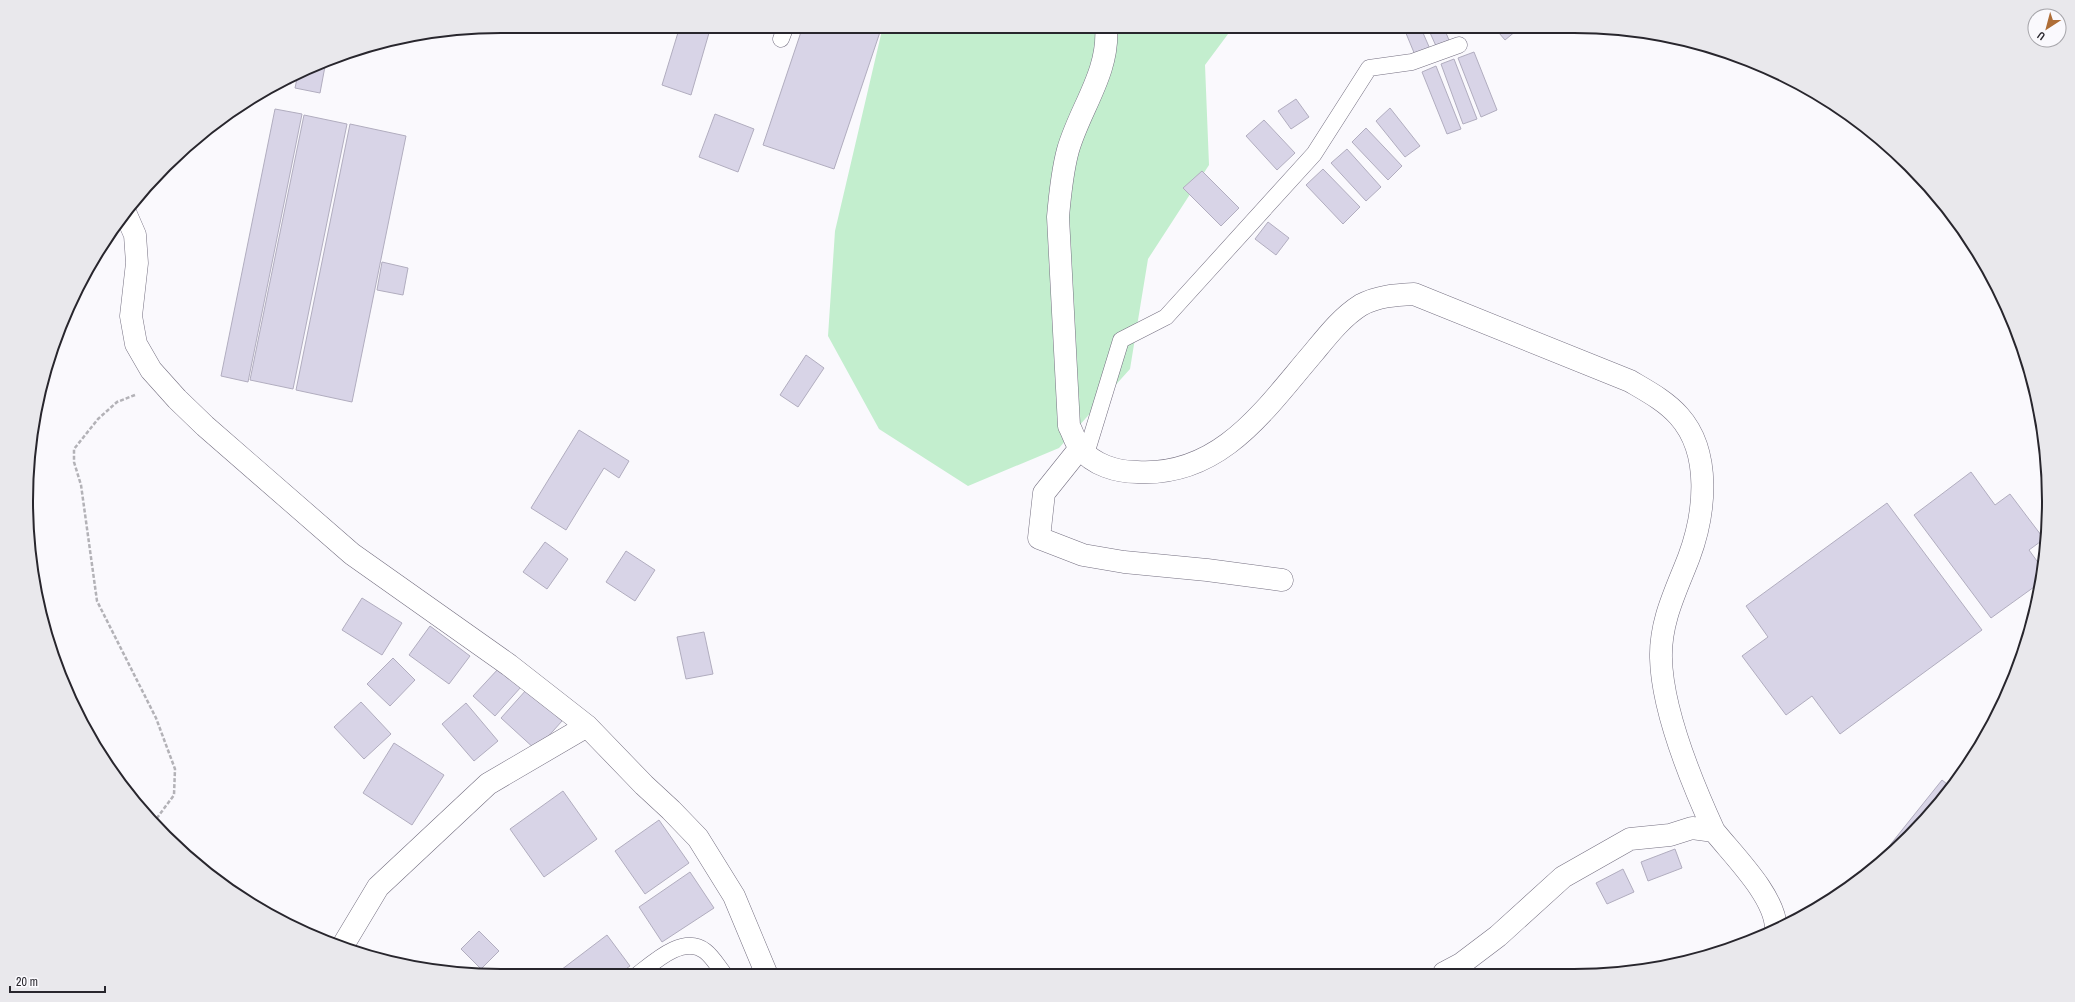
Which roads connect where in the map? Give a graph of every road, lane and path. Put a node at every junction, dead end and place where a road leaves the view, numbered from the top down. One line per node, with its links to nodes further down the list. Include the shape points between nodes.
1 (1106, 33): 5 (street, via 1105,58 1068,150 1058,217 1069,426)
2 (1459, 45): 5 (lane, via 1412,62 1369,68 1314,154 1166,317 1121,340)
3 (128, 219): 4 (street, via 135,235 137,263 131,316 136,344 151,370)
4 (177, 399): 7 (street, via 352,554 510,665); 8 (path, via 140,393 117,402 98,419 74,449 97,602 156,718 175,769 174,795)
5 (1083, 451): 6 (street, via 1044,493 1039,538 1083,555); 9 (street, via 1094,461 1120,472 1156,473 1190,466 1223,448 1254,422 1338,323 1361,305 1386,295 1414,294 1630,381 1658,397 1679,416 1694,437 1701,463 1702,499 1698,530 1665,620 1661,658 1664,688 1673,721 1699,798)
6 (1282, 580)
7 (587, 726): 11 (street, via 488,784 378,887); 14 (street, via 698,838 734,896)
8 (157, 818)
9 (1714, 831): 10 (street, via 1753,878 1768,902); 15 (street, via 1692,828 1670,835 1630,839 1563,876 1498,936)
10 (1775, 924)
11 (345, 942)
12 (646, 969): 13 (lane, via 670,951 685,945 704,950)
13 (720, 969)
14 (764, 969)
15 (1451, 969)

